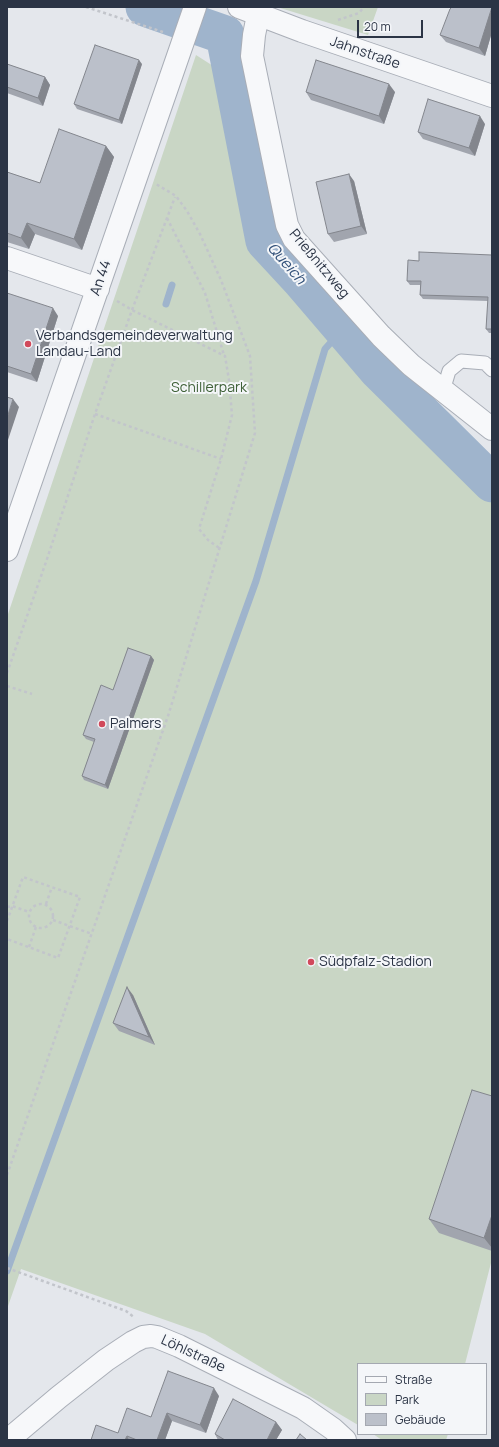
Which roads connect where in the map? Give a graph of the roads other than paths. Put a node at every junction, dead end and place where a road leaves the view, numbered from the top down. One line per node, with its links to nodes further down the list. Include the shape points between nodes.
1 (195, 7): 5 (street, An 44)
2 (249, 11): 3 (street, Jahnstraße); 7 (street, Prießnitzweg, via 254,35 252,56 287,225 294,239 381,336)
3 (492, 96)
4 (7, 258): 5 (street)
5 (98, 289): 9 (street, An 44)
6 (492, 370): 7 (lane, via 485,363 461,361 449,371)
7 (443, 391): 8 (street, Prießnitzweg)
8 (492, 429)
9 (7, 550)
10 (8, 1440): 11 (street, Löhlstraße, via 106,1360 143,1337 157,1337 243,1377 303,1408)
11 (345, 1440)

